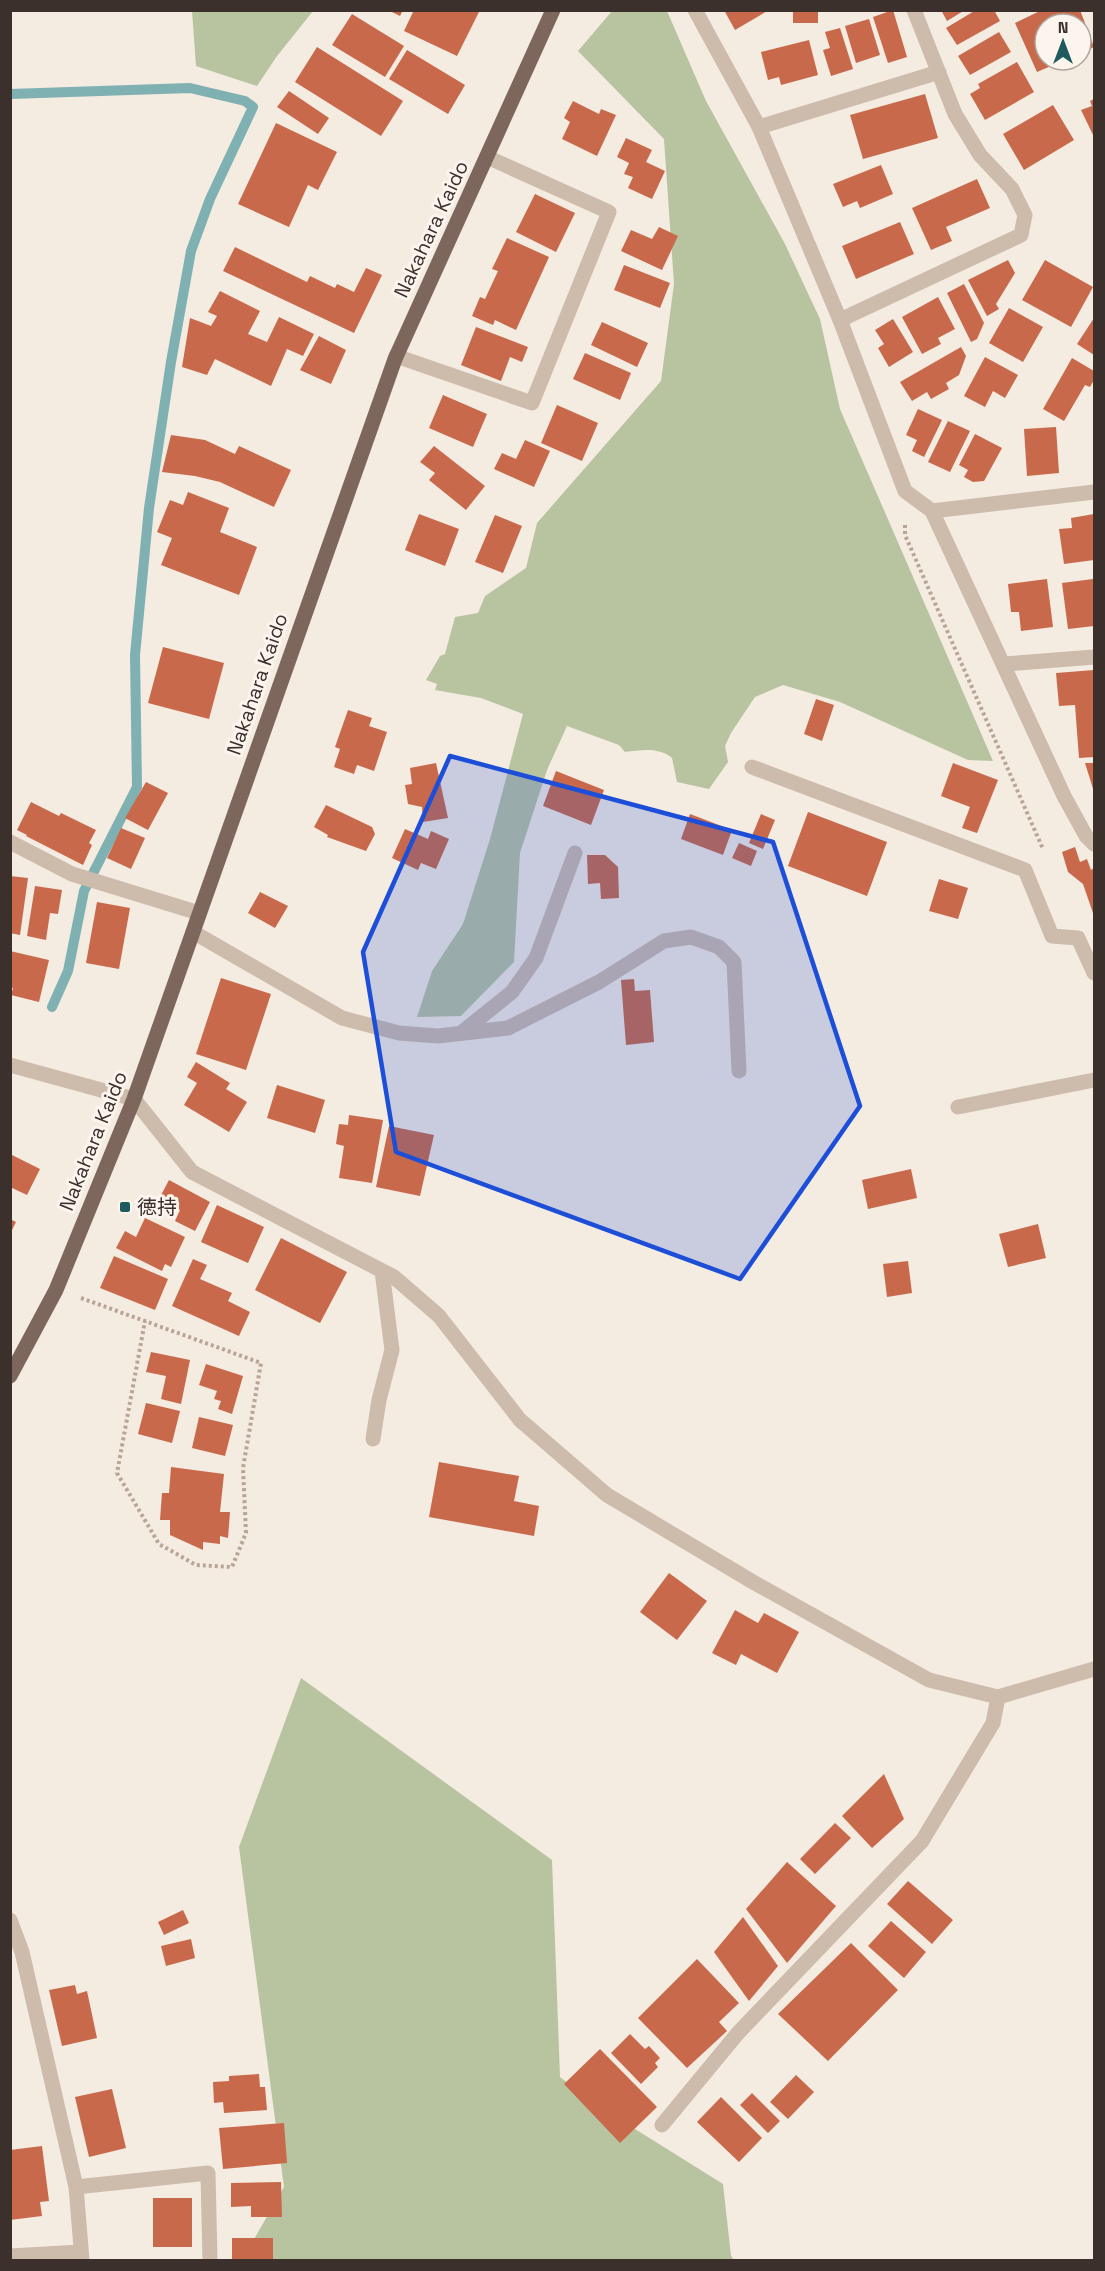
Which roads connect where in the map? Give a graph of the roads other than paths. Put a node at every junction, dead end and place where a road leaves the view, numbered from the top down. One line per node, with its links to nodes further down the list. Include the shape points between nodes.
1 (553, 10): 6 (main road, Nakahara Kaido)
2 (695, 10): 5 (street)
3 (914, 10): 4 (street)
4 (939, 72): 5 (street); 7 (street, via 955,114 980,155 1012,189 1025,215 1021,235)
5 (759, 127): 7 (street)
6 (487, 157): 8 (main road, Nakahara Kaido); 8 (street, via 609,212 532,403)
7 (840, 320): 10 (street, via 905,491)
8 (396, 356): 17 (main road, Nakahara Kaido)
9 (1095, 492): 10 (street)
10 (932, 512): 12 (street)
11 (1095, 657): 12 (street)
12 (1005, 664): 15 (street, via 1064,796 1086,836)
13 (752, 767): 19 (street, via 1025,870 1052,936 1078,938)
14 (10, 842): 17 (street, via 72,874)
15 (1095, 843)
16 (574, 853): 20 (street, via 536,958 512,992)
17 (199, 912): 18 (main road, Nakahara Kaido)
18 (193, 932): 20 (street, via 342,1018 399,1034); 24 (main road, Nakahara Kaido)
19 (1095, 973)
20 (460, 1034): 22 (street, via 508,1028 599,982 664,941 691,937 718,947 734,962)
21 (10, 1065): 24 (street)
22 (739, 1071)
23 (1095, 1080): 25 (street)
24 (134, 1099): 26 (street, via 192,1172); 27 (main road, Nakahara Kaido, via 56,1290)
25 (958, 1107)
26 (382, 1271): 28 (street, via 392,1350); 30 (street, via 439,1316 520,1420 607,1495 929,1680)
27 (10, 1376)
28 (373, 1439)
29 (1095, 1669): 30 (street)
30 (998, 1697): 32 (street, via 993,1722 922,1841 738,2033)
31 (10, 1920): 33 (street, via 22,1952)
32 (662, 2125)
33 (76, 2187): 35 (street); 36 (street, via 208,2173)
34 (10, 2256): 35 (street)
35 (81, 2257)
36 (210, 2260)

